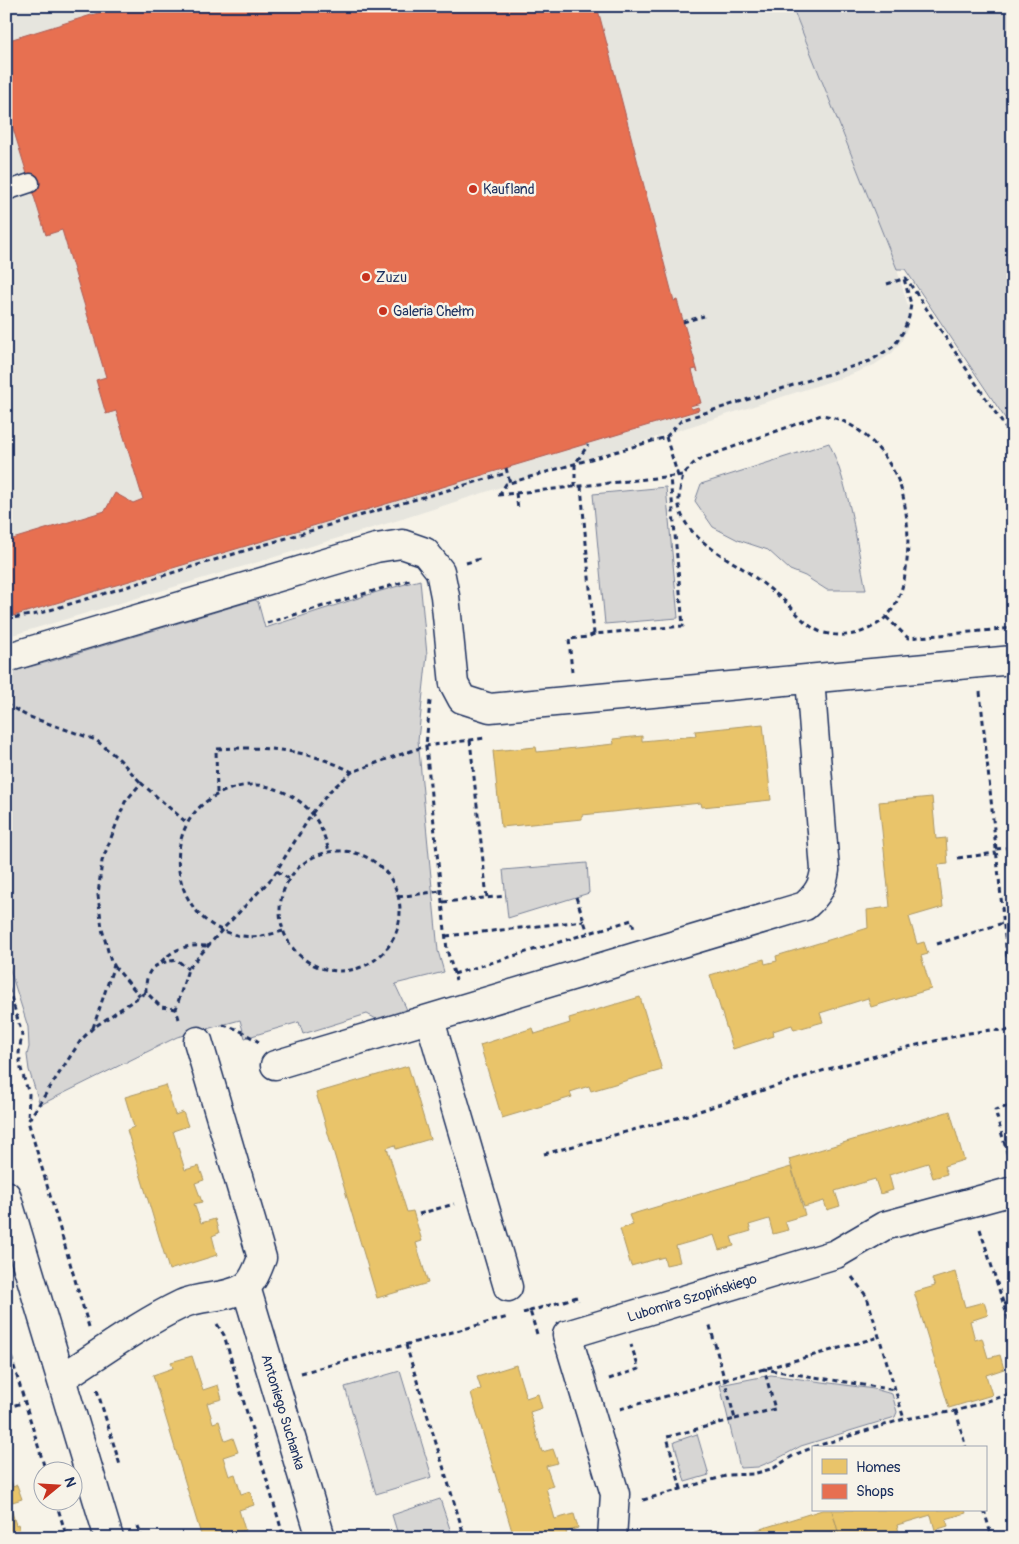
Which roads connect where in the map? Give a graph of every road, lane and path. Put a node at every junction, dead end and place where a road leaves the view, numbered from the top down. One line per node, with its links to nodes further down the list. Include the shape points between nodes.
1 (30, 183): 2 (lane)
2 (6, 191)
3 (904, 279): 4 (path); 7 (path, via 910,317 894,346 882,355 682,420); 8 (path)
4 (887, 284)
5 (704, 316): 6 (path)
6 (683, 322)
7 (666, 437): 10 (path); 13 (path)
8 (1013, 439)
9 (588, 446): 10 (path)
10 (575, 464): 16 (path); 18 (path)
11 (506, 468): 12 (path)
12 (507, 473): 16 (path); 23 (path, via 38,614)
13 (678, 476): 14 (path); 15 (path)
14 (683, 476): 22 (path, via 679,504 692,531 765,584 819,632 848,636 872,627); 22 (path, via 703,458 820,415 834,416 853,426 867,436 889,464 898,480 906,512 908,544 904,581)
15 (670, 477): 17 (path); 26 (path, via 683,626)
16 (510, 482): 19 (path, via 498,495)
17 (581, 486): 18 (path); 26 (path)
18 (575, 487): 19 (path)
19 (516, 493): 20 (path)
20 (518, 509)
21 (413, 579): 24 (path)
22 (886, 617): 25 (path, via 908,638)
23 (6, 619)
24 (267, 623)
25 (1013, 628)
26 (594, 634): 32 (path, via 569,639)
27 (6, 658): 32 (street, via 376,548 402,544 425,552 440,571 454,684 462,699 490,708)
28 (1013, 660): 29 (street)
29 (810, 679): 32 (street); 63 (street, via 825,870 823,884 805,906)
30 (979, 689): 44 (path)
31 (430, 699): 36 (path)
32 (575, 700)
33 (6, 704): 38 (path, via 27,716 96,740)
34 (465, 740): 36 (path)
35 (470, 740): 52 (path)
36 (426, 746): 37 (path); 48 (path)
37 (352, 772): 39 (path, via 301,752 252,747 216,749); 40 (path)
38 (141, 783): 41 (path); 65 (path, via 125,802 102,861 98,895 102,929)
39 (217, 794): 40 (path, via 242,785 268,786 292,795); 41 (path, via 200,806)
40 (312, 812): 43 (path, via 324,831); 46 (path)
41 (187, 823): 57 (path, via 179,842 177,863 181,884 190,903 204,919)
42 (1013, 848): 44 (path)
43 (329, 851): 47 (path, via 302,864); 51 (path, via 345,851 373,860 393,883)
44 (996, 851): 45 (path); 56 (path)
45 (958, 858)
46 (277, 871): 47 (path); 57 (path)
47 (289, 879): 58 (path, via 280,902)
48 (441, 892): 51 (path); 53 (path)
49 (506, 896): 52 (path)
50 (576, 896): 54 (path)
51 (398, 897): 58 (path, via 399,918 393,938 375,959 350,970 336,971 309,963 298,954)
52 (487, 898): 53 (path)
53 (443, 902): 60 (path)
54 (584, 921): 59 (path); 60 (path)
55 (1013, 922): 56 (path)
56 (1003, 923): 61 (path); 71 (path)
57 (222, 930): 58 (path, via 242,936 263,937); 62 (path)
58 (283, 931)
59 (588, 933): 60 (path, via 454,972); 63 (path, via 632,920)
60 (446, 936)
61 (937, 944)
62 (208, 946): 64 (path, via 187,946); 66 (path)
63 (643, 955): 72 (street)
64 (161, 962): 66 (path, via 177,960); 68 (path, via 151,969 146,980)
65 (114, 966): 69 (path); 74 (path)
66 (188, 969): 70 (path)
67 (6, 980): 78 (path, via 22,1034 19,1053 29,1094)
68 (146, 992): 69 (path); 70 (path, via 161,1008)
69 (140, 996): 74 (path)
70 (176, 1009): 75 (path, via 186,1040)
71 (1013, 1015)
72 (430, 1020): 76 (street); 83 (street)
73 (1013, 1027): 79 (path, via 1006,1031 969,1033 904,1048 681,1117)
74 (93, 1028): 78 (path, via 81,1040)
75 (207, 1032): 76 (path, via 237,1029 259,1041); 88 (street, via 262,1258)
76 (275, 1065)
77 (1013, 1105): 80 (path, via 995,1110)
78 (28, 1121): 99 (path)
79 (544, 1154)
80 (1010, 1164)
81 (1013, 1191): 84 (street, Lubomira Szopińskiego)
82 (6, 1195): 86 (street)
83 (481, 1196): 85 (path); 89 (street)
84 (972, 1202): 87 (street, Lubomira Szopińskiego, via 884,1226); 93 (path)
85 (419, 1214)
86 (11, 1229): 106 (street)
87 (836, 1254): 90 (street, Lubomira Szopińskiego); 101 (path, via 867,1297)
88 (246, 1287): 106 (street, via 178,1306); 108 (street, Antoniego Suchanka)
89 (508, 1287): 94 (path, via 522,1283)
90 (702, 1295): 97 (street, Lubomira Szopińskiego); 107 (path)
91 (577, 1297): 94 (path)
92 (1013, 1302): 93 (path)
93 (1004, 1304): 100 (path)
94 (530, 1311): 95 (path); 102 (path)
95 (521, 1314)
96 (511, 1316): 104 (path)
97 (623, 1318): 110 (street, Lubomira Szopińskiego, via 567,1335); 110 (path, via 639,1369)
98 (212, 1321): 132 (path, via 224,1335)
99 (90, 1328)
100 (1013, 1334)
101 (880, 1338): 105 (path); 111 (path)
102 (539, 1339)
103 (6, 1340): 113 (path)
104 (406, 1345): 108 (path); 134 (path)
105 (764, 1369): 107 (path); 111 (path); 117 (path, via 775,1409)
106 (62, 1378): 130 (street)
107 (724, 1380): 116 (path); 117 (path)
108 (274, 1381): 133 (street, Antoniego Suchanka)
109 (96, 1387): 123 (path)
110 (582, 1387): 116 (street, Lubomira Szopińskiego)
111 (895, 1390): 118 (path)
112 (1013, 1393): 115 (path)
113 (25, 1402): 114 (path); 122 (path)
114 (6, 1408)
115 (956, 1411): 118 (path); 120 (path)
116 (592, 1416): 125 (street, Lubomira Szopińskiego, via 615,1494)
117 (734, 1419): 124 (path, via 667,1437)
118 (904, 1419): 119 (path)
119 (816, 1446)
120 (965, 1446)
121 (812, 1448): 124 (path, via 774,1468 753,1474 729,1475)
122 (43, 1462)
123 (122, 1472)
124 (681, 1489): 125 (path)
125 (614, 1510): 135 (street, Lubomira Szopińskiego)
126 (59, 1512): 129 (path)
127 (985, 1512): 136 (path)
128 (136, 1519): 131 (path)
129 (67, 1538)
130 (109, 1538)
131 (142, 1538)
132 (284, 1538)
133 (321, 1538)
134 (465, 1538)
135 (612, 1538)
136 (992, 1538)

